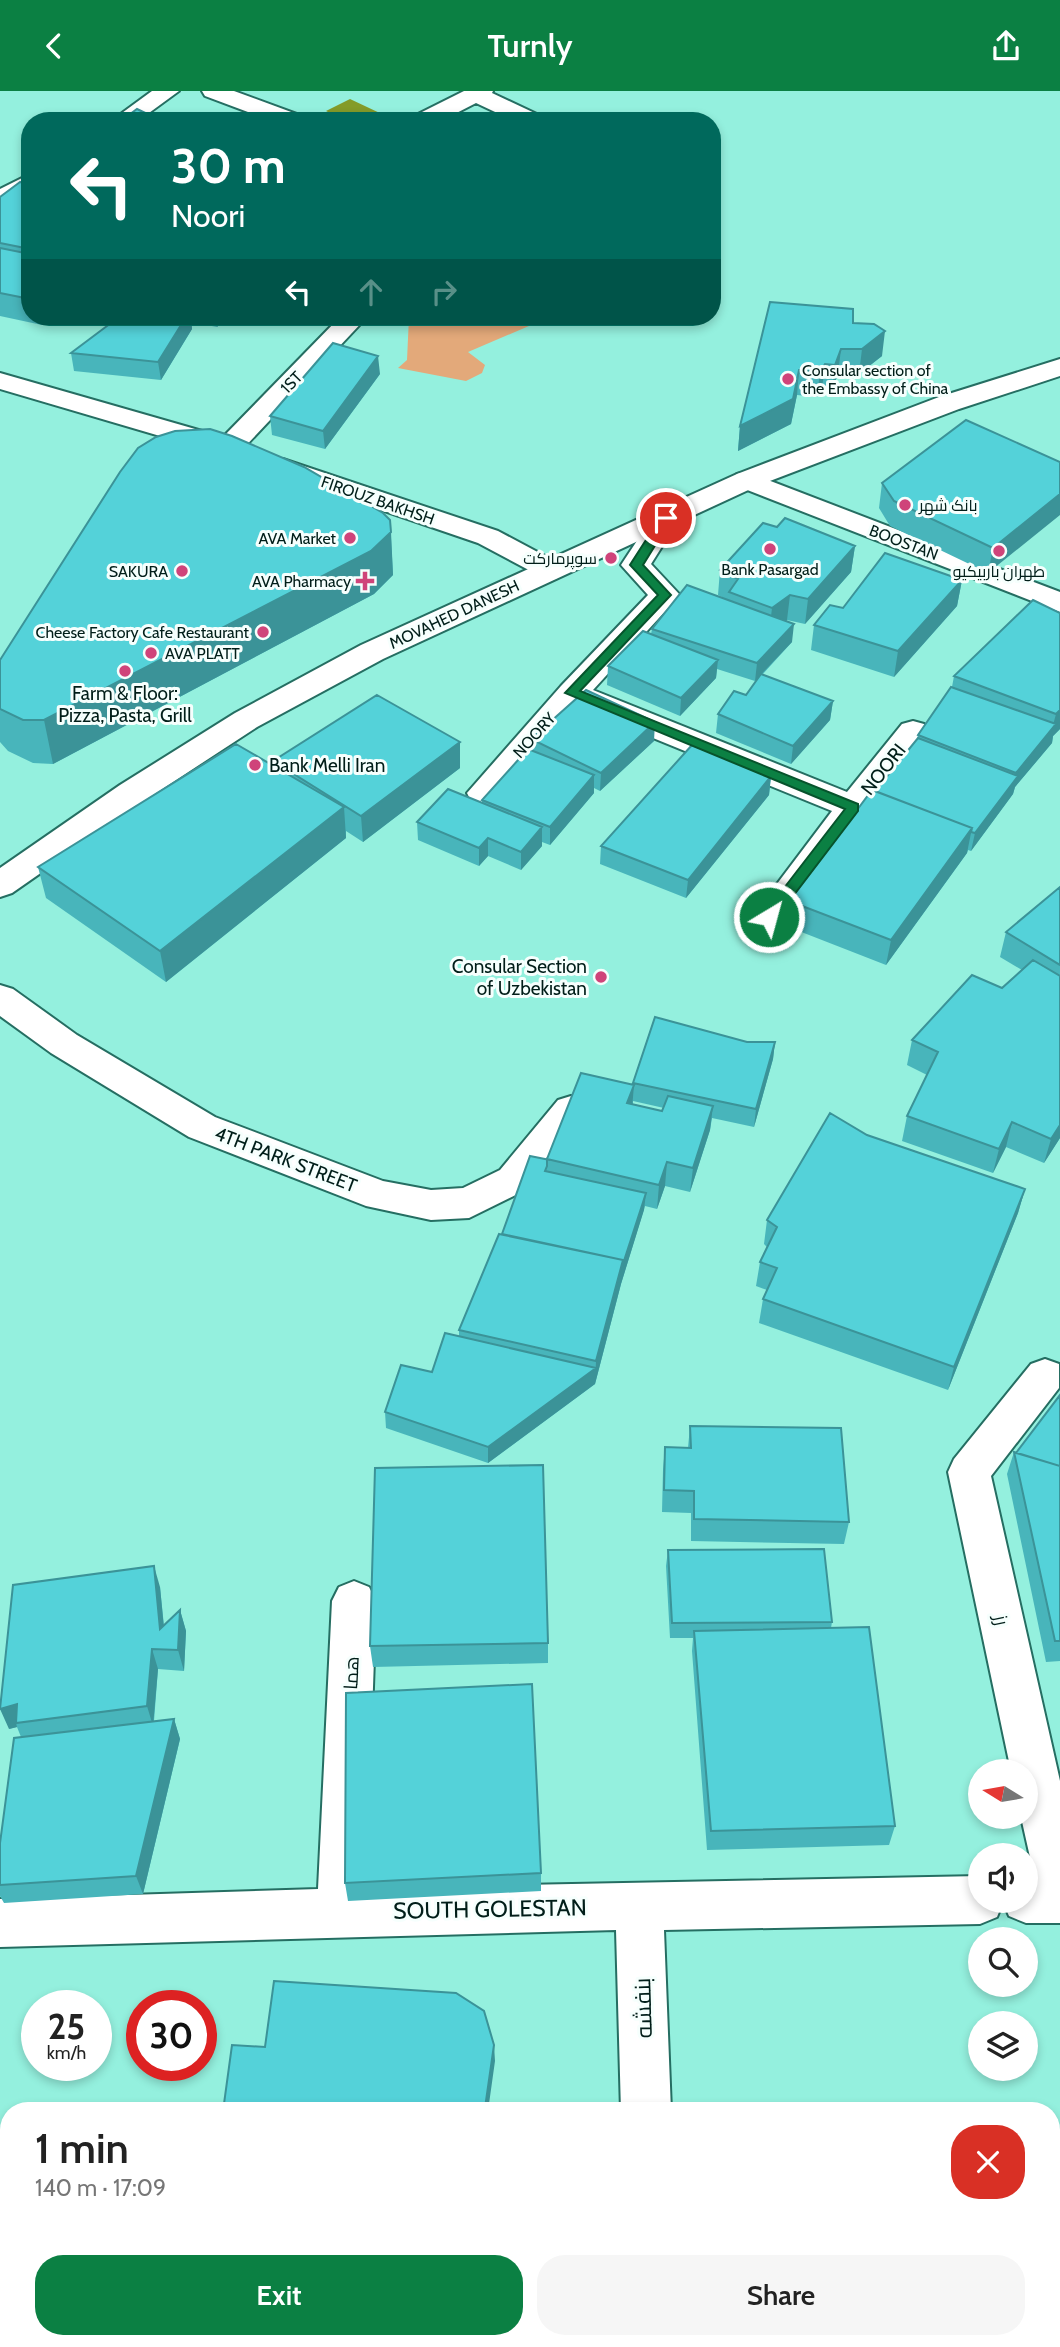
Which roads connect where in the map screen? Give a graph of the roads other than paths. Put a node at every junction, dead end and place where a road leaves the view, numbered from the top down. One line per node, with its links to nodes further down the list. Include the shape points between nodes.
1 (168, 91): 4 (street)
2 (214, 91): 5 (street)
3 (479, 93): 6 (street); 7 (street)
4 (136, 112)
5 (270, 112)
6 (440, 112)
7 (516, 112)
8 (21, 187): 9 (street)
9 (0, 200)
10 (345, 326): 13 (street, 1ST)
11 (1060, 366): 14 (street, MOVAHED DANESH)
12 (0, 381): 13 (street, FIROUZ BAKHSH)
13 (228, 448): 16 (street, FIROUZ BAKHSH, via 488,537)
14 (747, 480): 15 (street, MOVAHED DANESH); 17 (street, BOOSTAN)
15 (666, 518): 16 (street, MOVAHED DANESH); 18 (street, NOORY, via 636,565 665,595)
16 (550, 570): 22 (street, MOVAHED DANESH, via 372,652 246,720)
17 (1060, 603)
18 (572, 693): 20 (street, NOORY); 21 (street, NOORI)
19 (913, 731): 21 (street, NOORI)
20 (482, 793)
21 (853, 807): 23 (street, NOORI)
22 (0, 885)
23 (769, 917)
24 (0, 998): 25 (street, 4TH PARK STREET, via 64,1044 202,1127 379,1195 430,1205 469,1203 513,1180)
25 (571, 1110)
26 (1045, 1376): 28 (street, رز, via 970,1472)
27 (354, 1601): 33 (street, هما)
28 (1060, 1887)
29 (1038, 1899): 30 (street)
30 (1060, 1899)
31 (968, 1900): 32 (street, SOUTH GOLESTAN)
32 (639, 1906): 33 (street, SOUTH GOLESTAN); 35 (street, بنفشه)
33 (341, 1912): 34 (street, SOUTH GOLESTAN)
34 (0, 1923)
35 (646, 2102)

